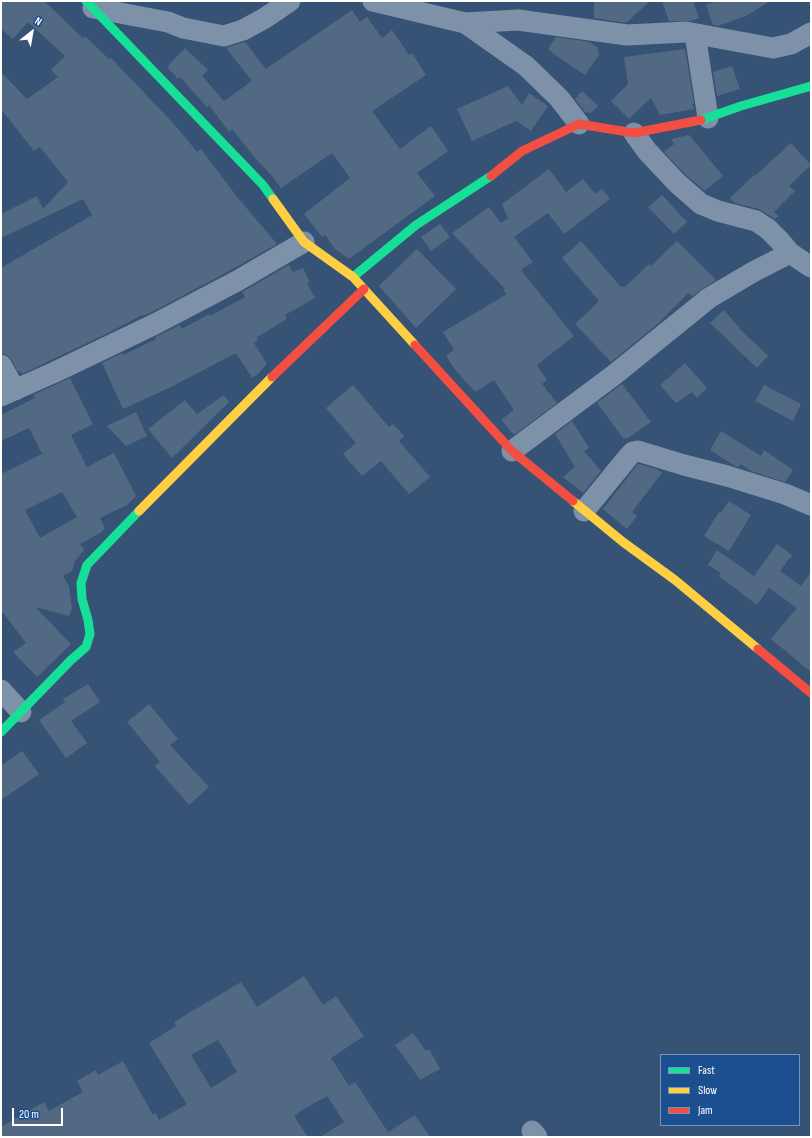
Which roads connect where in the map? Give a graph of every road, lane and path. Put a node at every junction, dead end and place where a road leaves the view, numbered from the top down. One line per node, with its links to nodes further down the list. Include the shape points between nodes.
1 (290, 1): 3 (street, via 244,30 224,36)
2 (373, 1): 4 (street)
3 (89, 5): 12 (street, via 263,185)
4 (419, 6): 5 (street)
5 (465, 23): 7 (street, via 518,20 627,35 686,32); 10 (street, via 526,66 558,98)
6 (811, 33): 7 (street, via 792,44 773,48)
7 (695, 34): 9 (street)
8 (811, 86): 9 (street)
9 (708, 118): 11 (street)
10 (579, 124): 11 (street); 15 (street, via 522,150 492,175 416,225)
11 (634, 133): 13 (street, via 677,183 701,204 756,221 768,229)
12 (304, 242): 15 (street); 18 (street, via 155,324)
13 (790, 253): 14 (street); 19 (street, via 709,298 614,375)
14 (811, 268)
15 (353, 277): 16 (street)
16 (364, 289): 19 (street); 24 (street, via 279,370 87,565 81,583 90,634 86,647)
17 (1, 365): 18 (street)
18 (8, 393)
19 (512, 451): 21 (street)
20 (811, 505): 21 (street, via 785,494 638,451 628,456)
21 (584, 511): 23 (street, via 675,580)
22 (1, 690): 24 (street)
23 (811, 693)
24 (21, 712): 25 (street)
25 (1, 732)

